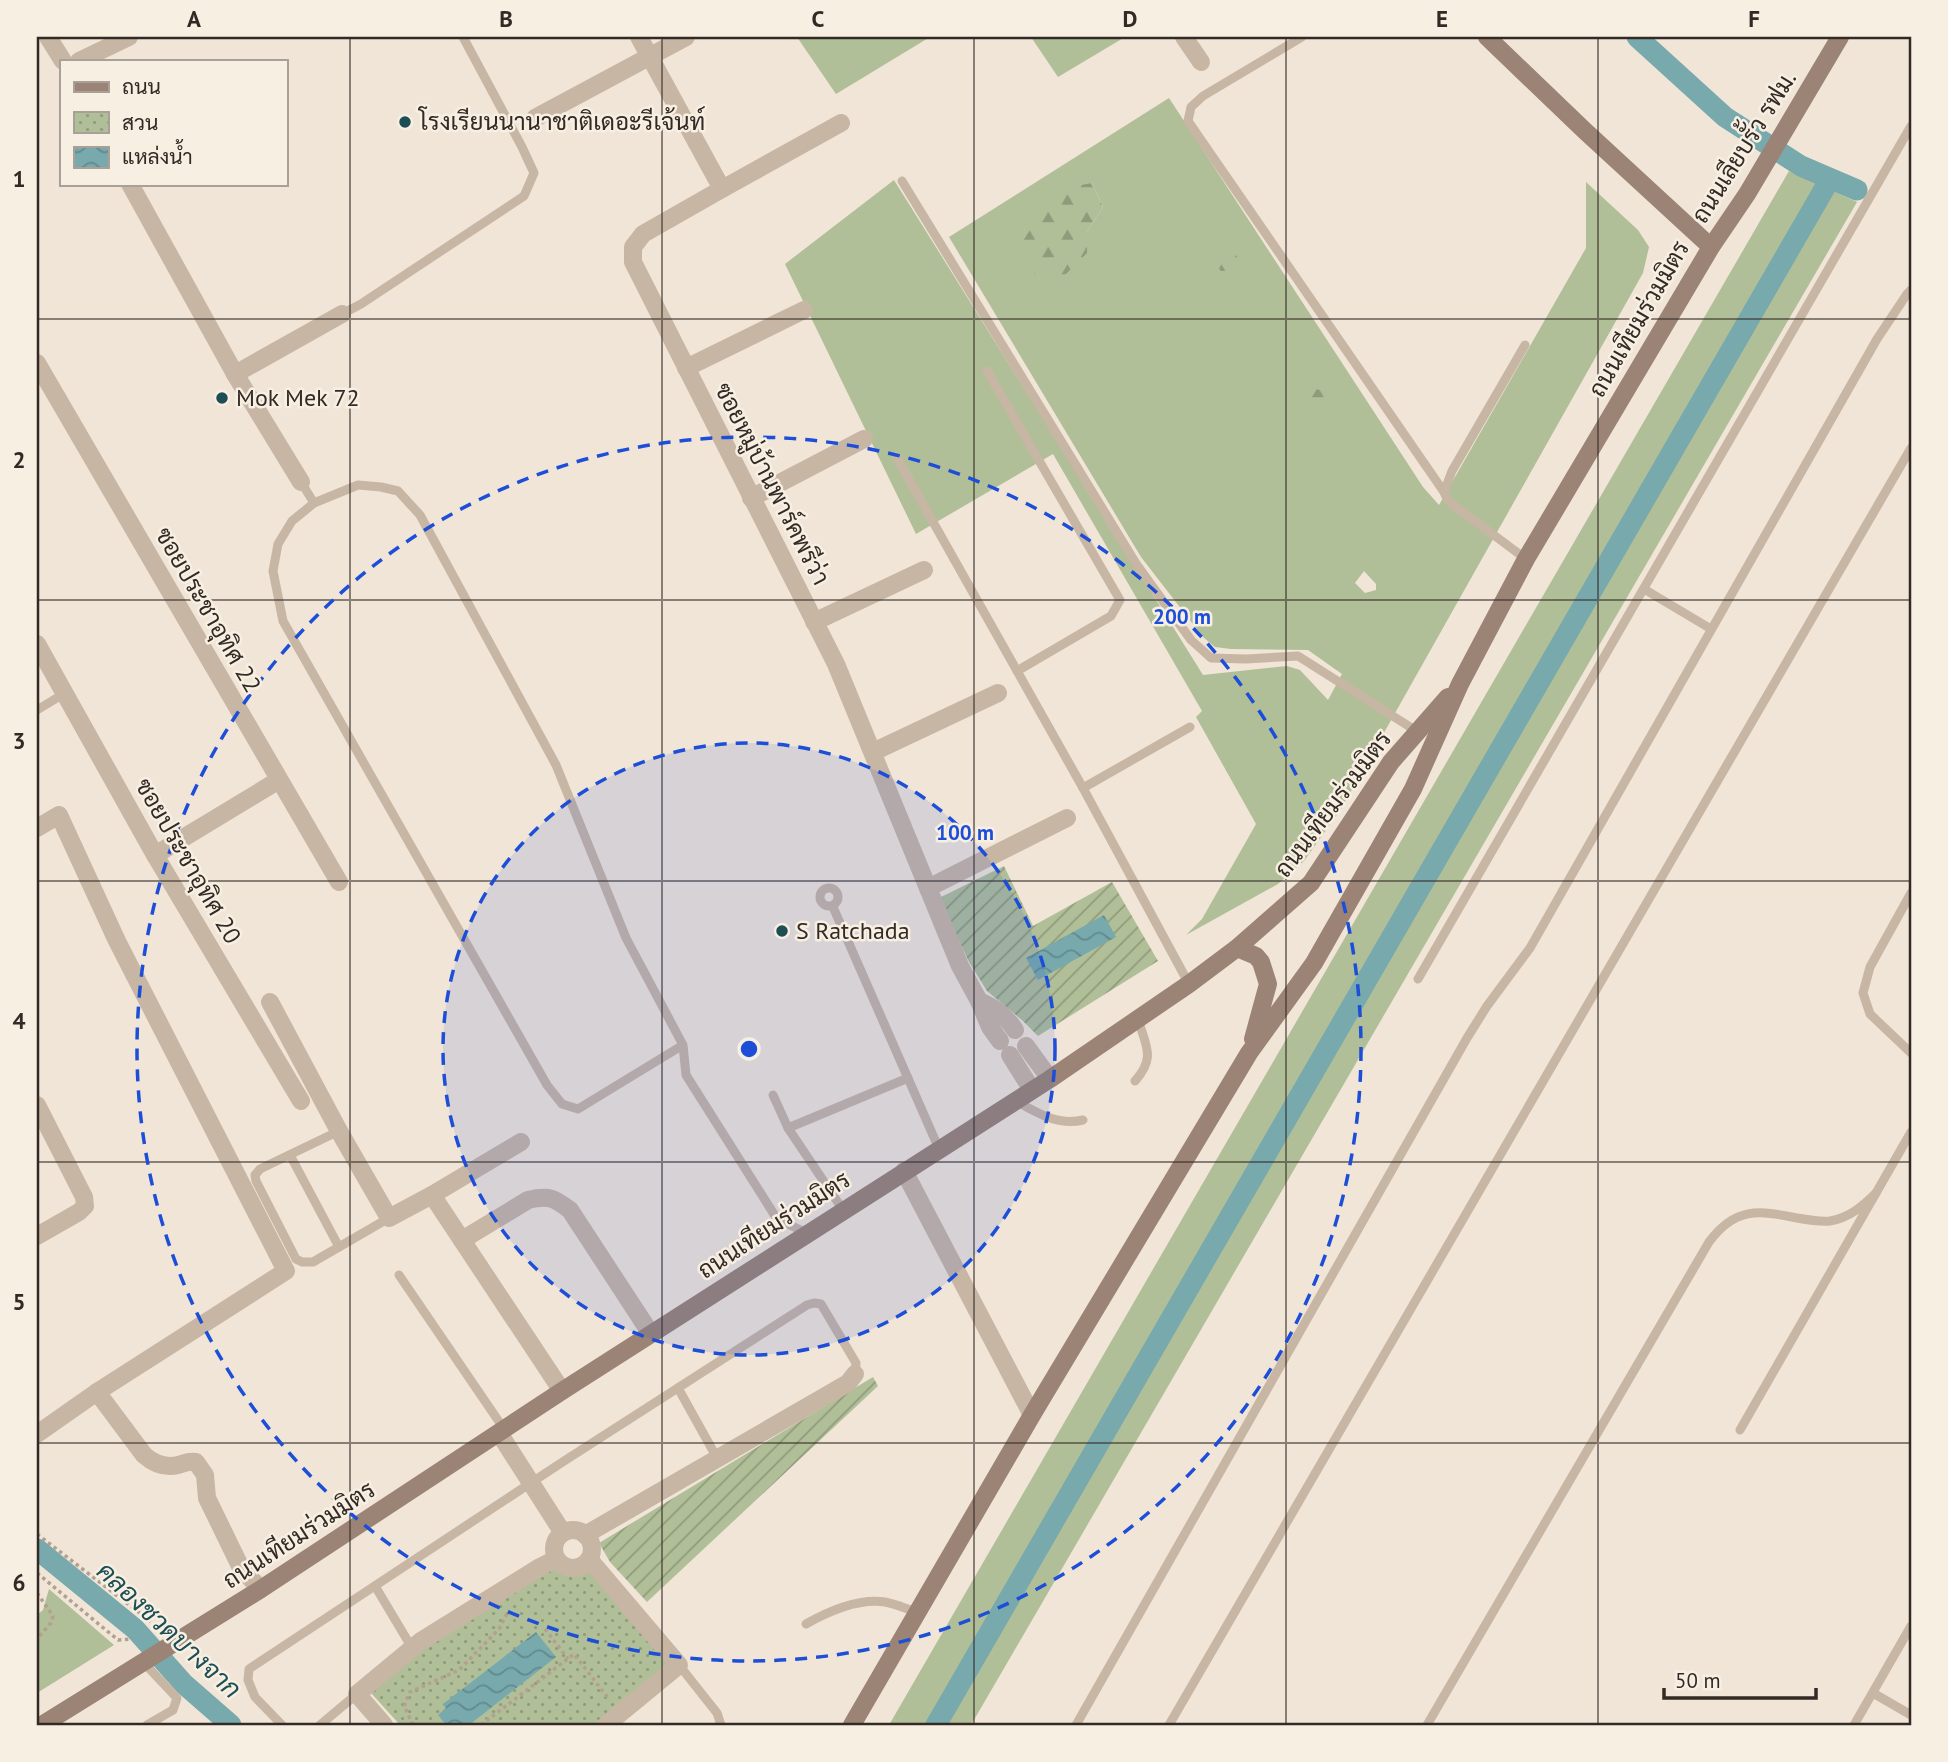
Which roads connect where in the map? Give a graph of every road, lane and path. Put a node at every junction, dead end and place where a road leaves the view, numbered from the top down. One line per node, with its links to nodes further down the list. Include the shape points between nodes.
1 (48, 37): 11 (street)
2 (130, 37): 12 (street)
3 (463, 37): 23 (lane, via 522,147 534,173 532,181 524,196)
4 (639, 37): 10 (street)
5 (686, 37): 10 (street)
6 (1184, 37): 13 (street)
7 (1302, 37): 33 (lane, via 1203,96 1191,107 1188,121)
8 (1487, 37): 20 (street, ถนนเทียมร่วมมิตร)
9 (1840, 37): 20 (street, ถนนเลียบรั้ว รฟม.)
10 (650, 56): 14 (street); 19 (street)
11 (62, 60)
12 (81, 60)
13 (1201, 62)
14 (535, 118)
15 (841, 123): 19 (street, ซอยหมู่บ้านพาร์คพรีว่า)
16 (1911, 126): 38 (lane)
17 (902, 181): 48 (lane, via 1137,565 1191,640 1211,658 1298,656)
18 (131, 186): 28 (street)
19 (722, 189): 26 (street, ซอยหมู่บ้านพาร์คพรีว่า, via 643,234 634,247 633,262)
20 (1711, 247): 36 (street, ถนนเทียมร่วมมิตร)
21 (1911, 290): 40 (lane, via 1877,339)
22 (804, 310): 26 (street)
23 (342, 314): 28 (street)
24 (1525, 345): 33 (lane)
25 (37, 363): 50 (street, ซอยประชาอุทิศ 22)
26 (686, 368): 34 (street, ซอยหมู่บ้านพาร์คพรีว่า)
27 (987, 371): 42 (lane, via 1120,600 1111,616)
28 (235, 374): 32 (street)
29 (864, 439): 34 (street)
30 (1911, 448): 142 (lane)
31 (897, 458): 42 (lane)
32 (301, 482): 35 (lane)
33 (1444, 492): 36 (lane, via 1448,501)
34 (751, 498): 39 (street, ซอยหมู่บ้านพาร์คพรีว่า)
35 (314, 503): 66 (lane, via 358,485 381,487 398,491 420,515 556,765 626,938); 66 (lane, via 292,521 278,544 273,570 283,621 547,1085 562,1104 578,1109)
36 (1526, 559): 43 (street, ถนนเทียมร่วมมิตร)
37 (924, 570): 39 (street)
38 (1644, 589): 40 (lane); 60 (lane)
39 (814, 622): 49 (street, ซอยหมู่บ้านพาร์คพรีว่า)
40 (1712, 629): 141 (lane, via 1530,948 1466,1038)
41 (37, 643): 44 (street, ซอยประชาอุทิศ 20)
42 (1017, 671): 51 (lane)
43 (1460, 684): 48 (street, ถนนเทียมร่วมมิตร); 68 (street, ถนนเทียมร่วมมิตร, via 1413,789 1314,963)
44 (65, 693): 46 (lane); 54 (street, ซอยประชาอุทิศ 20)
45 (998, 693): 49 (street)
46 (37, 710)
47 (1190, 727): 51 (lane)
48 (1418, 732): 59 (street, ถนนเทียมร่วมมิตร, via 1391,762 1311,883)
49 (873, 752): 56 (street, ซอยหมู่บ้านพาร์คพรีว่า)
50 (279, 780): 54 (street); 55 (street, ซอยประชาอุทิศ 22)
51 (1083, 788): 61 (lane)
52 (1067, 818): 56 (street)
53 (37, 828): 99 (street, via 59,815 117,941 286,1272)
54 (155, 855): 75 (street, ซอยประชาอุทิศ 20)
55 (339, 882)
56 (929, 888): 62 (street, ซอยหมู่บ้านพาร์คพรีว่า)
57 (1911, 894): 69 (lane, via 1870,967 1863,993 1870,1014)
58 (832, 906): 70 (lane)
59 (1237, 948): 61 (street, ถนนเทียมร่วมมิตร); 68 (street, via 1256,956 1268,984)
60 (1418, 979)
61 (1189, 984): 64 (street, ถนนเทียมร่วมมิตร)
62 (979, 1001): 65 (street, ซอยหมู่บ้านพาร์คพรีว่า, via 994,1007); 73 (street, ซอยหมู่บ้านพาร์คพรีว่า, via 990,1027)
63 (270, 1002): 80 (street)
64 (1138, 1019): 71 (street, ถนนเทียมร่วมมิตร); 72 (lane, via 1149,1057)
65 (1015, 1030)
66 (683, 1045): 90 (lane, via 686,1075 777,1219)
67 (1026, 1046): 71 (street)
68 (1249, 1053): 100 (street, ถนนเทียมร่วมมิตร)
69 (1911, 1053)
70 (908, 1078): 79 (lane); 83 (lane)
71 (1050, 1079): 73 (street, ถนนเทียมร่วมมิตร)
72 (1135, 1081)
73 (1032, 1090): 76 (street, ถนนเทียมร่วมมิตร)
74 (773, 1095): 79 (lane)
75 (301, 1101)
76 (1016, 1101): 78 (lane, via 1045,1117 1071,1123); 83 (street, ถนนเทียมร่วมมิตร)
77 (37, 1105): 91 (street, via 85,1197 85,1206)
78 (1083, 1120)
79 (788, 1128): 88 (lane)
80 (339, 1131): 84 (lane); 89 (street)
81 (1911, 1132): 86 (lane)
82 (521, 1142): 87 (street)
83 (939, 1149): 85 (street, ถนนเทียมร่วมมิตร)
84 (290, 1155): 93 (lane); 93 (lane, via 255,1175 296,1259 313,1262)
85 (904, 1171): 88 (street, ถนนเทียมร่วมมิตร); 100 (street)
86 (1876, 1193): 101 (lane); 143 (lane, via 1862,1207 1831,1221 1752,1212 1716,1231)
87 (432, 1195): 89 (street); 92 (street)
88 (843, 1210): 90 (street, ถนนเทียมร่วมมิตร)
89 (389, 1218): 93 (lane)
90 (807, 1233): 95 (street, ถนนเทียมร่วมมิตร)
91 (37, 1236)
92 (462, 1240): 95 (street, via 528,1200 554,1198 570,1210); 98 (street)
93 (339, 1247)
94 (399, 1275): 102 (lane)
95 (651, 1334): 98 (street, ถนนเทียมร่วมมิตร)
96 (855, 1374): 97 (lane, via 856,1363 821,1304 814,1303); 104 (street, via 848,1383)
97 (678, 1388): 104 (lane); 105 (lane)
98 (562, 1391): 102 (street, ถนนเทียมร่วมมิตร)
99 (97, 1392): 103 (street); 114 (street, via 153,1463 176,1466 196,1462 205,1475 207,1498 242,1570)
100 (1032, 1415): 116 (street, ถนนเทียมร่วมมิตร)
101 (1740, 1430)
102 (502, 1431): 105 (street); 114 (street, ถนนเทียมร่วมมิตร)
103 (37, 1434)
104 (717, 1458): 108 (street)
105 (531, 1483): 106 (street); 112 (lane)
106 (563, 1533): 108 (street, via 575,1530); 109 (street, via 555,1542)
107 (37, 1534): 117 (path)
108 (585, 1535): 110 (street, via 592,1546)
109 (556, 1559): 110 (street, via 573,1568); 113 (street)
110 (589, 1559): 126 (street)
111 (37, 1573): 122 (path, via 118,1640)
112 (375, 1586): 123 (lane); 133 (lane, via 249,1669 255,1697)
113 (507, 1587): 123 (street); 136 (path, via 509,1611 499,1629 459,1670 410,1692 404,1706)
114 (261, 1589): 125 (street, ถนนเทียมร่วมมิตร)
115 (37, 1593): 121 (path, via 53,1616)
116 (917, 1612): 118 (lane, via 886,1602 863,1602); 140 (street, ถนนเทียมร่วมมิตร)
117 (154, 1624)
118 (806, 1624)
119 (1911, 1626): 127 (lane)
120 (545, 1629): 124 (path)
121 (37, 1639)
122 (130, 1639)
123 (412, 1648): 128 (street)
124 (568, 1659): 129 (path, via 574,1654); 137 (path)
125 (147, 1661): 131 (street, ถนนเทียมร่วมมิตร); 132 (lane, via 177,1699 173,1710)
126 (679, 1665): 129 (street); 139 (lane, via 717,1713)
127 (1873, 1693): 130 (lane); 144 (lane)
128 (357, 1694): 134 (lane); 135 (street)
129 (620, 1713): 138 (street)
130 (1911, 1714)
131 (42, 1725)
132 (147, 1725)
133 (282, 1725)
134 (320, 1725)
135 (384, 1725)
136 (413, 1725)
137 (481, 1725)
138 (606, 1725)
139 (721, 1725)
140 (852, 1725)
141 (1076, 1725)
142 (1169, 1725)
143 (1427, 1725)
144 (1854, 1725)

